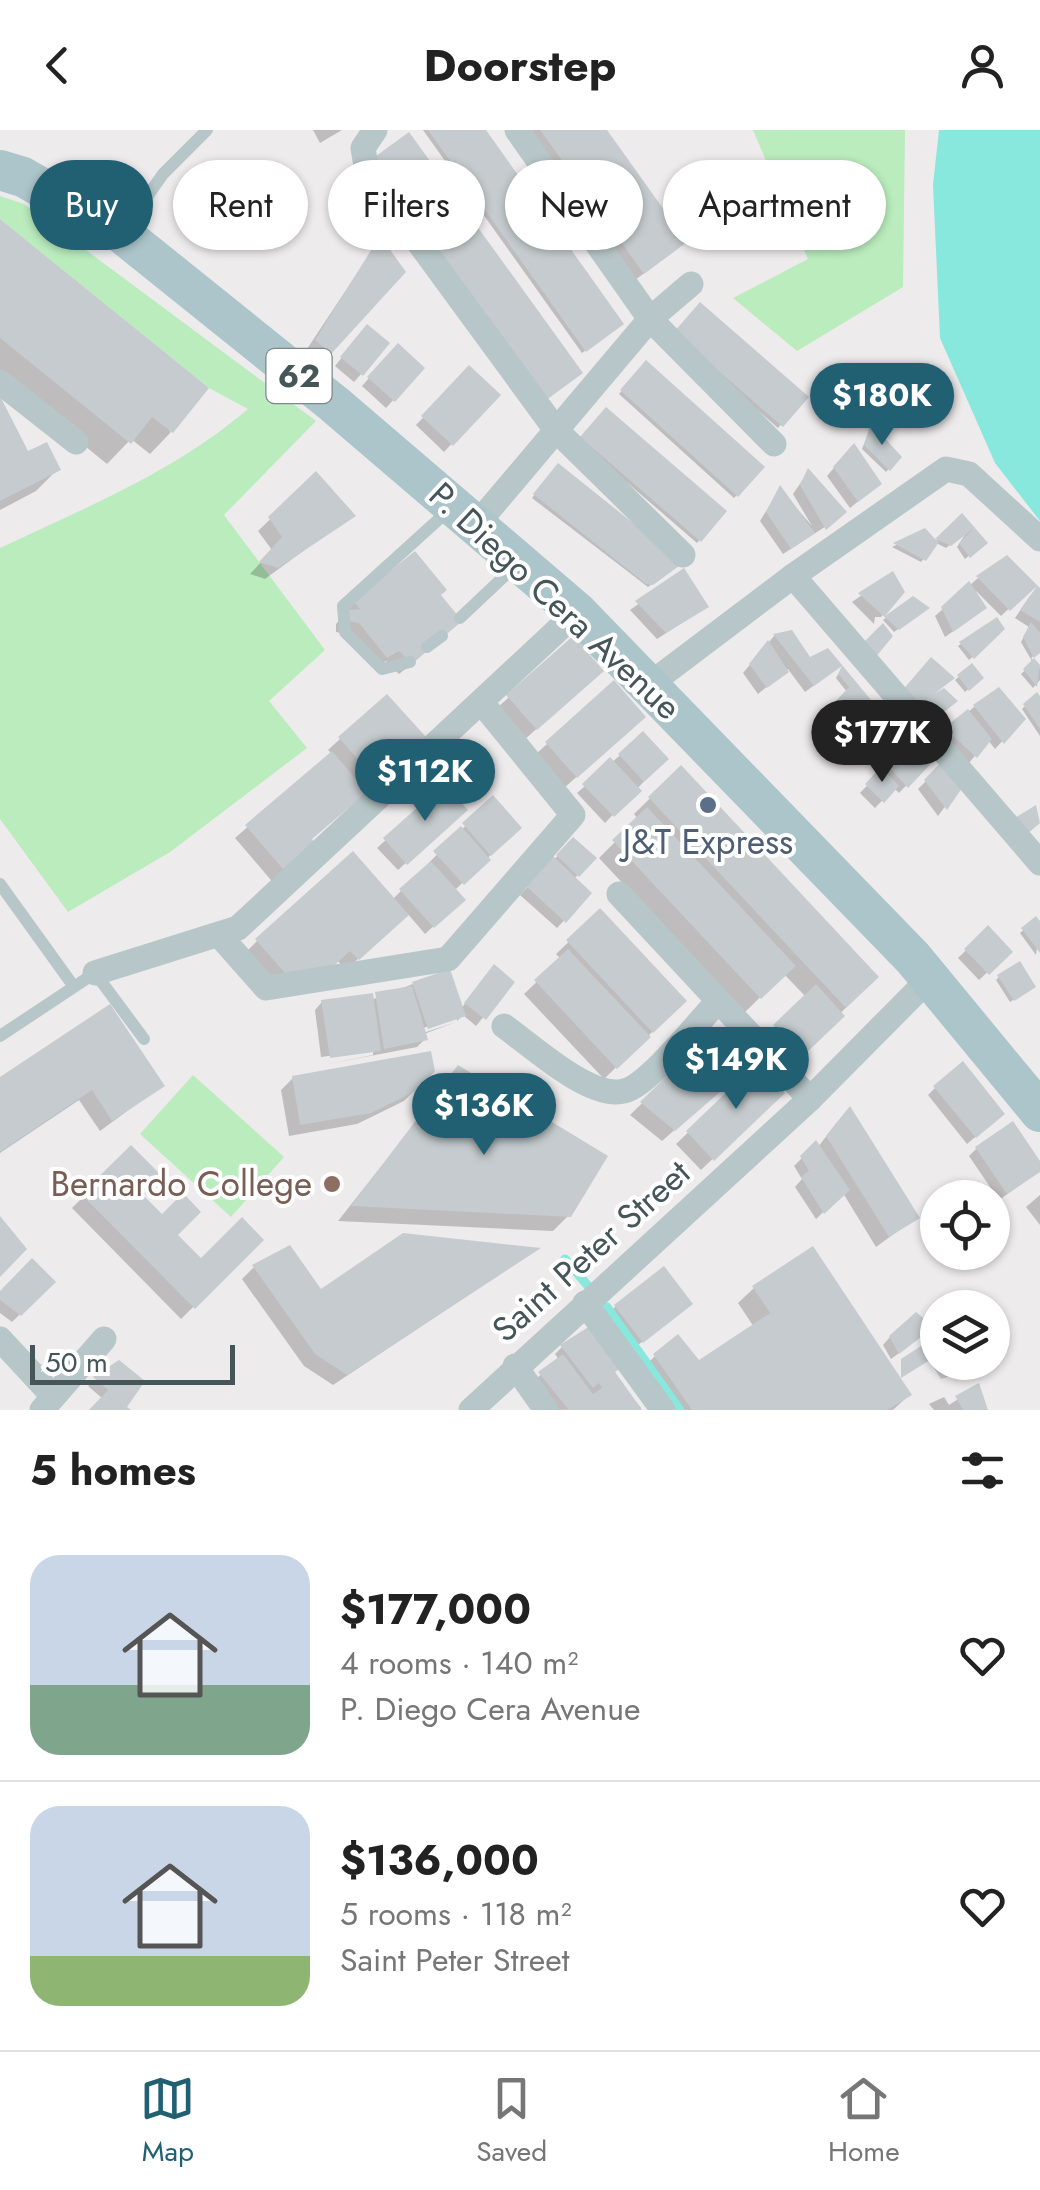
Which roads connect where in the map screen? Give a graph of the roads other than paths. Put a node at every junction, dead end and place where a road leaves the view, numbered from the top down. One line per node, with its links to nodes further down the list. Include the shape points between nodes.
1 (207, 130): 6 (lane)
2 (375, 130): 11 (street, via 364,148 367,172)
3 (518, 130): 9 (street)
4 (0, 170): 5 (main road, P. Diego Cera Avenue / 62)
5 (30, 181)
6 (153, 187)
7 (143, 250): 14 (main road, P. Diego Cera Avenue / 62)
8 (691, 284): 9 (street)
9 (650, 318): 11 (street); 13 (street)
10 (0, 382): 12 (street)
11 (556, 430): 14 (street); 16 (street)
12 (76, 442)
13 (774, 444)
14 (466, 514): 17 (main road, P. Diego Cera Avenue / 62); 23 (lane, via 342,606 345,632 382,669)
15 (1040, 539): 18 (street, via 969,474 946,470)
16 (683, 555)
17 (520, 561): 19 (main road, P. Diego Cera Avenue / 62); 20 (lane)
18 (792, 576): 24 (street); 26 (street)
19 (577, 612): 24 (main road, P. Diego Cera Avenue / 62); 25 (street)
20 (460, 618)
21 (442, 636): 22 (lane)
22 (426, 647)
23 (410, 662)
24 (650, 684): 31 (main road, P. Diego Cera Avenue / 62)
25 (482, 703): 29 (street, via 238,928); 29 (street, via 572,814 448,959 266,988)
26 (1040, 864)
27 (0, 884): 30 (lane)
28 (620, 894): 32 (street)
29 (220, 936): 30 (street)
30 (83, 978): 34 (lane); 35 (lane)
31 (930, 978): 36 (street, Saint Peter Street); 37 (main road, P. Diego Cera Avenue / 62)
32 (718, 1001): 33 (street, via 624,1092 583,1082); 36 (street)
33 (504, 1026)
34 (0, 1036)
35 (144, 1039)
36 (810, 1099): 38 (street, Saint Peter Street)
37 (1040, 1112)
38 (586, 1303): 41 (street, Saint Peter Street); 45 (street)
39 (0, 1339): 42 (street)
40 (104, 1339): 42 (street)
41 (515, 1366): 43 (street, Saint Peter Street); 44 (street)
42 (47, 1402)
43 (472, 1410)
44 (546, 1410)
45 (663, 1410)

